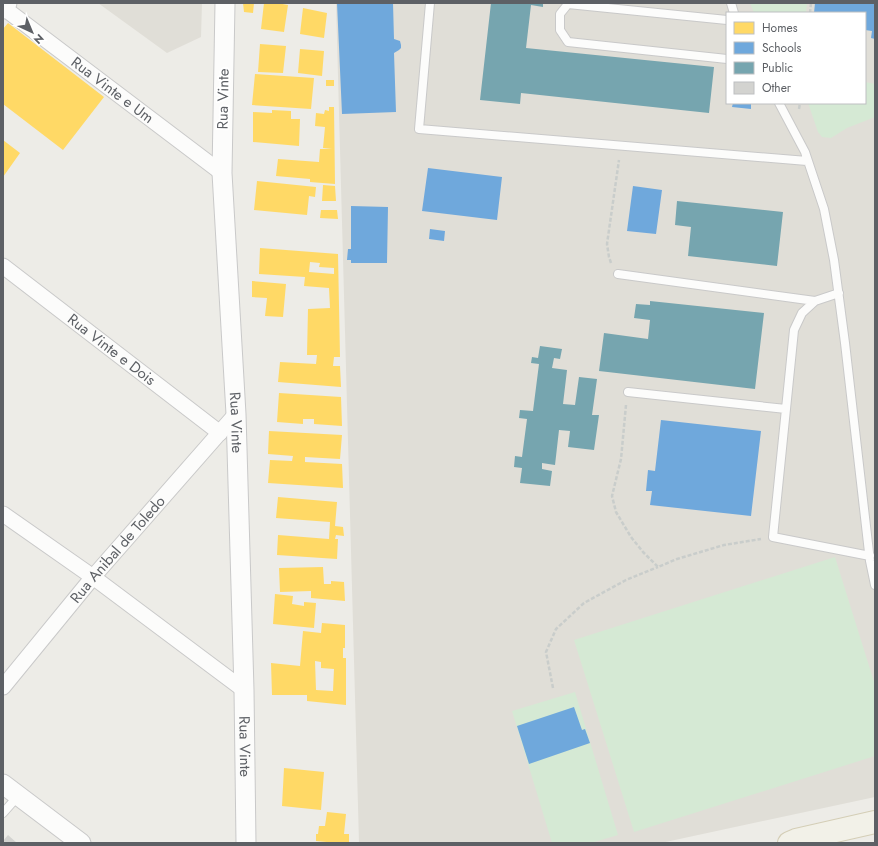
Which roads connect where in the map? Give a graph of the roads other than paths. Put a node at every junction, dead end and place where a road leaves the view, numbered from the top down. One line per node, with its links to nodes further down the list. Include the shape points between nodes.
1 (225, 3): 8 (street, Rua Vinte)
2 (430, 3): 7 (lane, via 419,130)
3 (5, 6): 8 (street, Rua Vinte e Um)
4 (726, 20): 5 (lane, via 568,4 560,14 560,30 568,42)
5 (726, 59)
6 (780, 104): 7 (lane)
7 (807, 161): 11 (lane, via 824,209)
8 (222, 172): 15 (street, Rua Vinte)
9 (3, 266): 16 (street, Rua Vinte e Dois)
10 (618, 274): 12 (lane)
11 (839, 293): 12 (lane); 18 (lane)
12 (815, 301): 14 (lane, via 802,312 794,330)
13 (628, 392): 14 (lane)
14 (786, 409): 18 (lane, via 773,537)
15 (236, 414): 16 (street, Rua Anibal de Toledo); 22 (street, Rua Vinte)
16 (220, 433): 19 (street, Rua Anibal de Toledo)
17 (3, 514): 19 (street)
18 (870, 556): 20 (lane)
19 (93, 577): 21 (street, Rua Anibal de Toledo); 22 (street)
20 (875, 585)
21 (3, 687)
22 (244, 690): 28 (street, Rua Vinte)
23 (3, 784): 24 (street)
24 (18, 795): 25 (lane); 27 (street)
25 (3, 813)
26 (875, 822): 29 (main road)
27 (76, 842)
28 (246, 843)
29 (789, 843)

